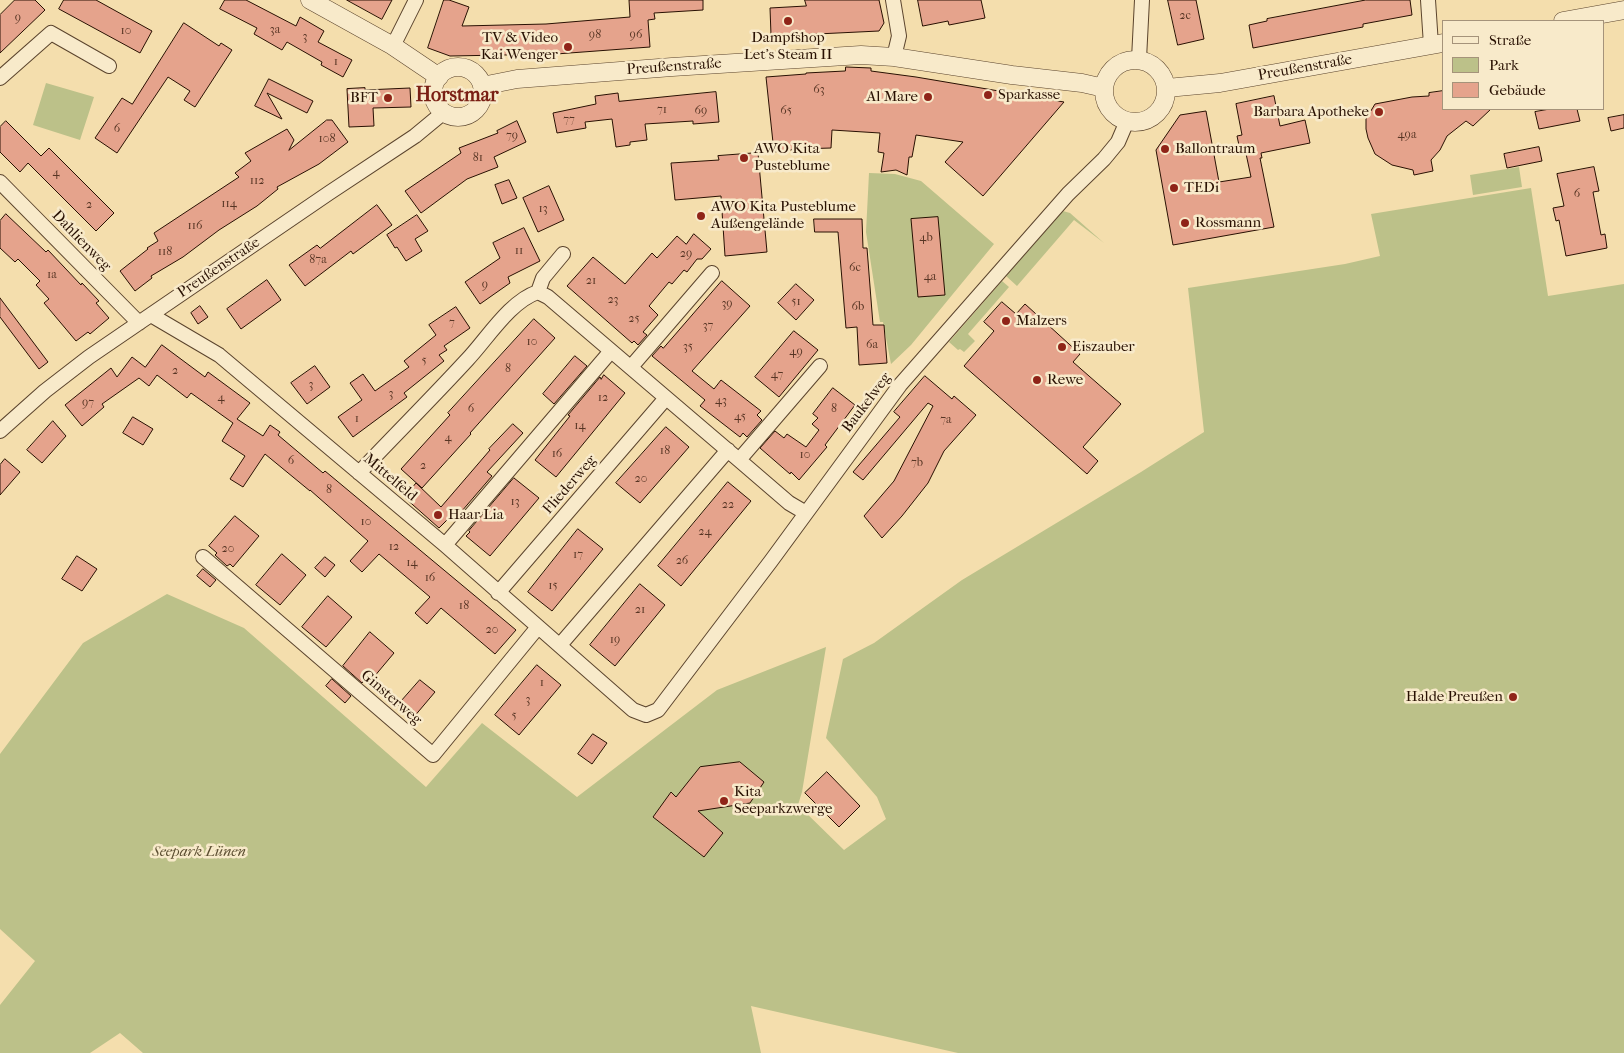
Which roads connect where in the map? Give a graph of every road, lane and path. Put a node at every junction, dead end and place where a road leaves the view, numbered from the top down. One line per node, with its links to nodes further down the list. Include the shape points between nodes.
1 (310, 0): 9 (street)
2 (416, 0): 9 (street)
3 (893, 0): 10 (street, via 898,36)
4 (1142, 0): 11 (street)
5 (1428, 0): 8 (street)
6 (1624, 10): 7 (street)
7 (1569, 20)
8 (1437, 44): 17 (street, Preußenstraße, via 1220,83)
9 (393, 46): 13 (street)
10 (894, 57): 15 (street, Preußenstraße, via 843,56 672,67 517,79); 16 (street, Preußenstraße)
11 (1139, 59): 16 (street, via 1120,63 1109,74); 17 (street, via 1158,69)
12 (109, 66): 14 (street, via 51,33)
13 (439, 77): 15 (street, via 454,67 463,68 472,71); 18 (street, via 434,95)
14 (0, 78)
15 (482, 86): 18 (street, via 481,102 476,110 460,117)
16 (1104, 88): 19 (street, via 1110,109)
17 (1167, 88): 19 (street, via 1166,98 1156,115 1147,120)
18 (444, 112): 24 (street, Preußenstraße, via 415,136)
19 (1127, 121): 34 (street, Baukelweg, via 1118,142 1104,159 1068,194 900,385)
20 (0, 182): 25 (street, Dahlienweg)
21 (563, 254): 23 (street, via 543,278)
22 (712, 273): 28 (street)
23 (538, 292): 26 (street); 33 (street, via 528,295 509,312)
24 (151, 315): 25 (street, Preußenstraße); 33 (street, Mittelfeld, via 219,356)
25 (139, 323): 30 (street, Preußenstraße, via 45,391)
26 (611, 350): 28 (street); 35 (street)
27 (820, 366): 32 (street)
28 (631, 367): 29 (street)
29 (666, 398): 31 (street); 37 (street, Fliederweg)
30 (0, 432)
31 (728, 450): 32 (street); 39 (street)
32 (739, 460): 34 (street)
33 (359, 473): 35 (street, Mittelfeld)
34 (806, 513): 40 (street, Baukelweg, via 658,710)
35 (445, 545): 37 (street, Mittelfeld)
36 (203, 557): 38 (street, Ginsterweg, via 432,755)
37 (498, 593): 38 (street, Mittelfeld)
38 (538, 627): 39 (street, Mittelfeld)
39 (560, 646): 40 (street, Mittelfeld, via 634,710)
40 (646, 715)

